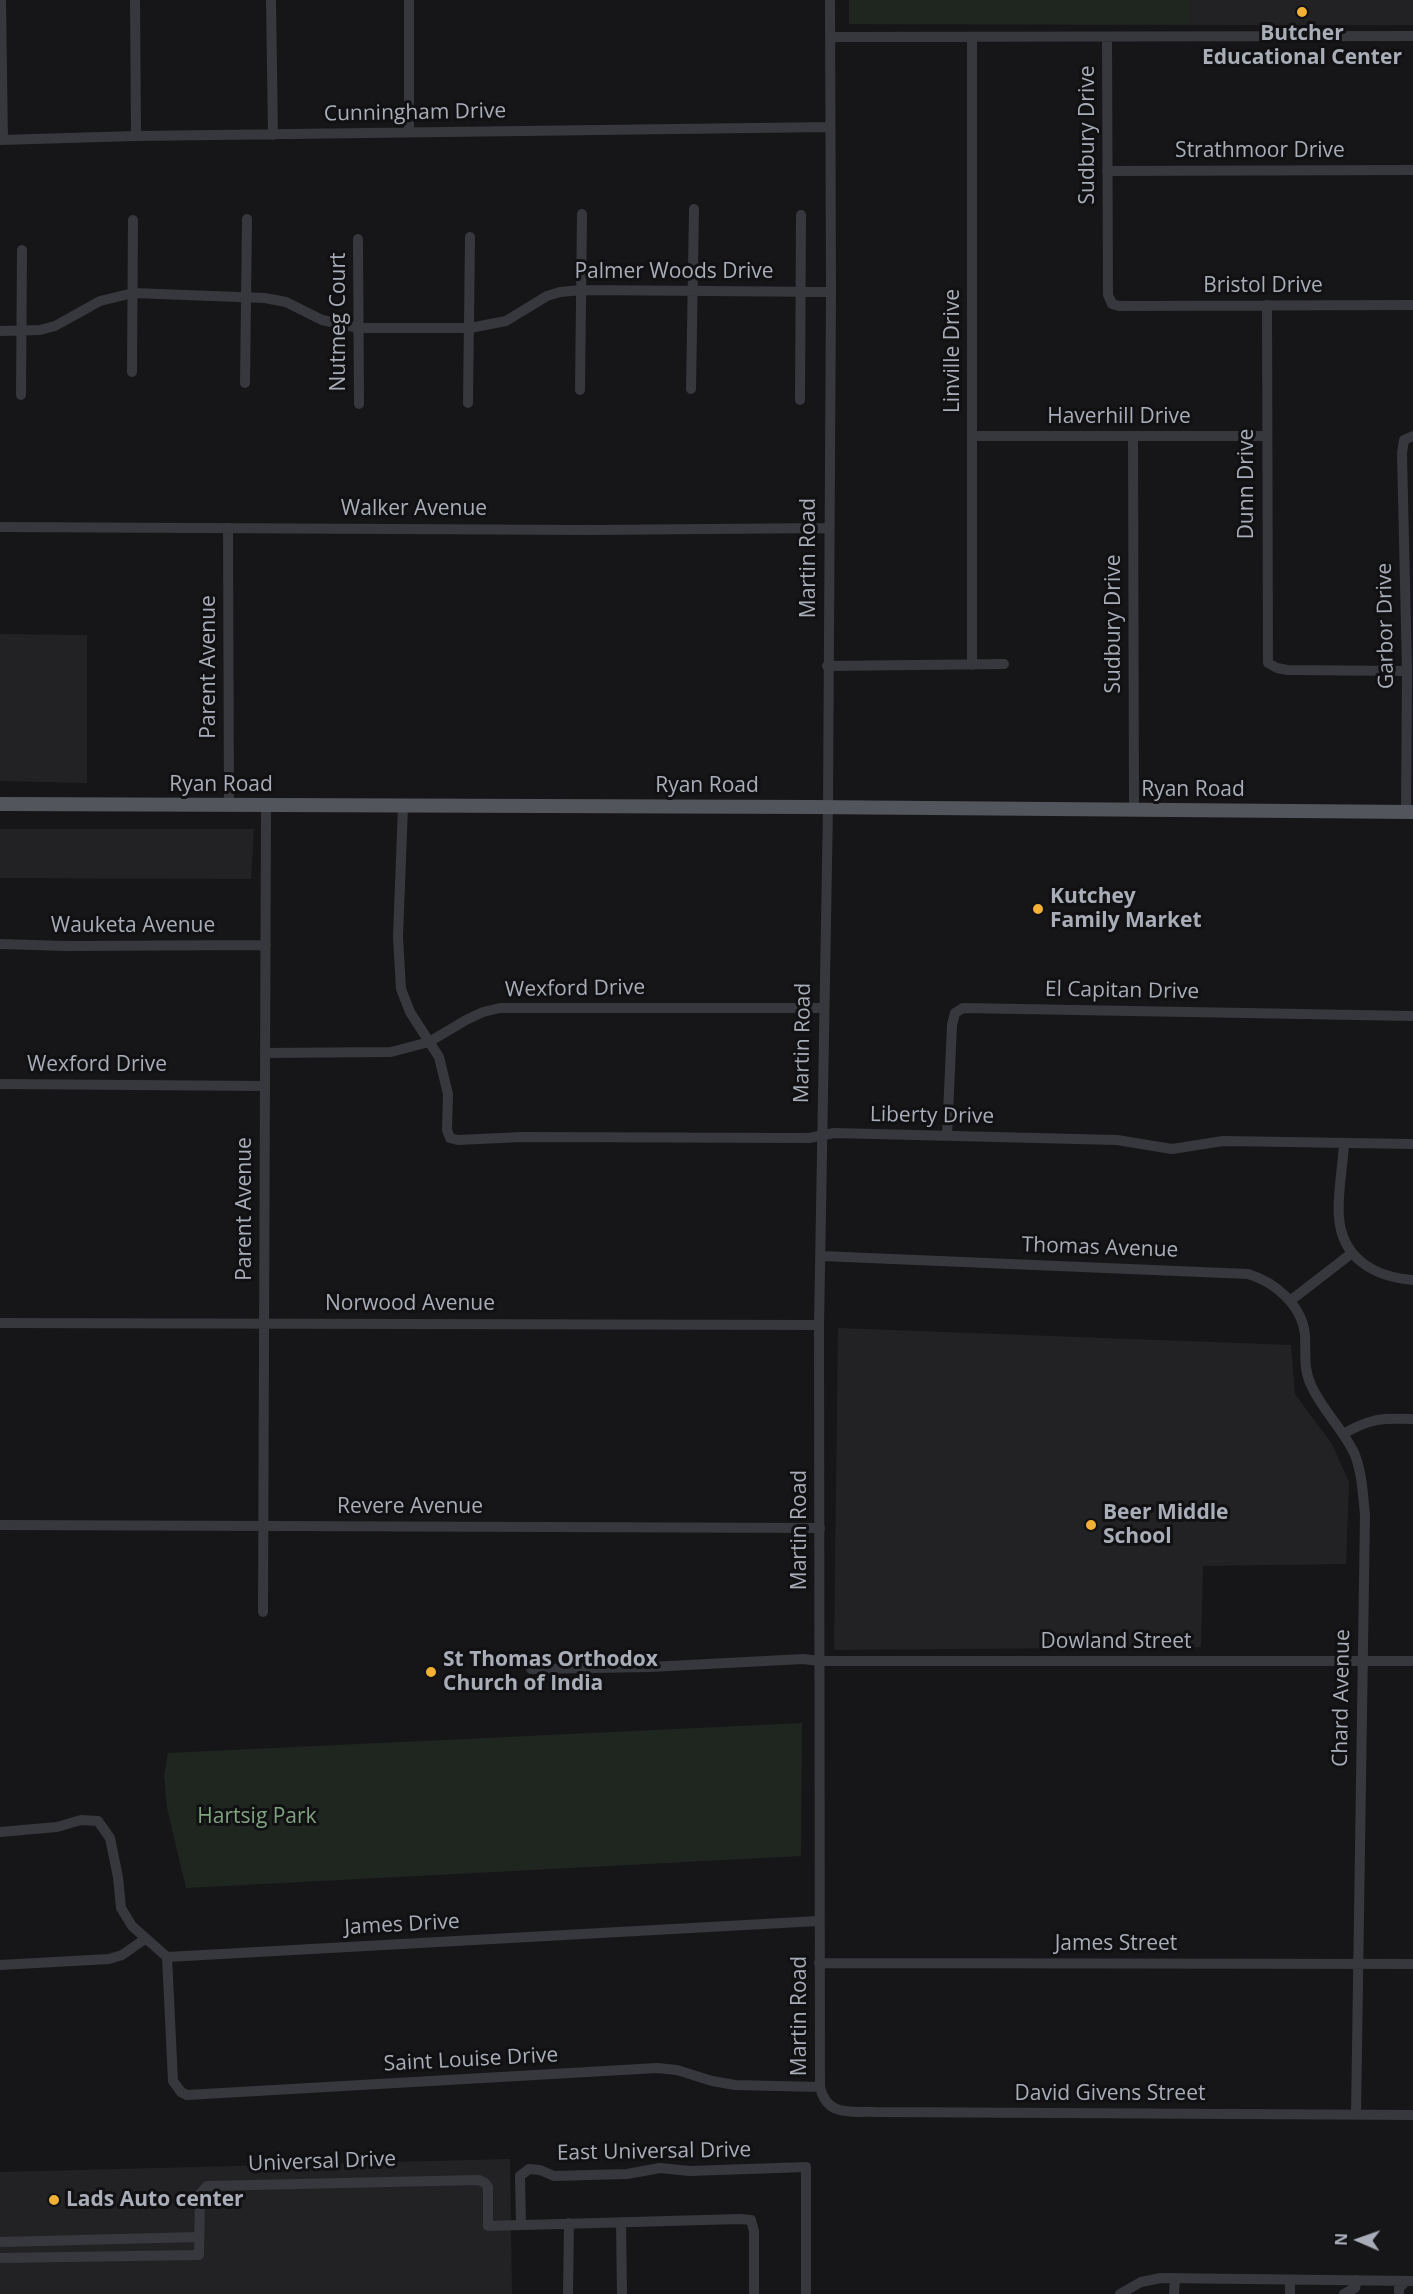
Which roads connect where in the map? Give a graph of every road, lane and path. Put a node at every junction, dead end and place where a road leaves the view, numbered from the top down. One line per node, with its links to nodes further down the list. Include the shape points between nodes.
1 (1, 0): 14 (street)
2 (135, 0): 13 (street)
3 (271, 0): 12 (street)
4 (409, 0): 11 (street)
5 (830, 0): 7 (street, Martin Road)
6 (1413, 36): 9 (street)
7 (830, 37): 8 (street); 10 (street, Martin Road)
8 (972, 37): 9 (street); 46 (street, Linville Drive)
9 (1107, 37): 16 (street, Sudbury Drive)
10 (830, 128): 11 (street, Cunningham Drive); 28 (street, Martin Road)
11 (409, 132): 12 (street, Cunningham Drive)
12 (273, 135): 13 (street, Cunningham Drive)
13 (136, 136): 14 (street, Cunningham Drive)
14 (2, 140)
15 (1413, 170): 16 (street, Strathmoor Drive)
16 (1107, 171): 31 (street, Sudbury Drive, via 1108,295)
17 (694, 208): 26 (street)
18 (582, 214): 25 (street)
19 (801, 215): 27 (street)
20 (248, 219): 30 (street)
21 (133, 220): 29 (street)
22 (470, 237): 35 (street)
23 (358, 239): 34 (street, Nutmeg Court)
24 (22, 250): 37 (street)
25 (582, 290): 26 (street, Palmer Woods Drive); 35 (street, Palmer Woods Drive, via 547,296 506,321); 41 (street)
26 (693, 291): 27 (street, Palmer Woods Drive); 40 (street)
27 (801, 291): 28 (street, Palmer Woods Drive); 43 (street)
28 (831, 292): 52 (street, Martin Road)
29 (133, 293): 30 (street, Palmer Woods Drive); 37 (street, Palmer Woods Drive, via 100,300 55,326); 38 (street)
30 (247, 296): 34 (street, Palmer Woods Drive, via 286,302 322,320); 39 (street)
31 (1112, 304): 32 (street, Bristol Drive)
32 (1267, 305): 33 (street, Bristol Drive); 48 (street, Dunn Drive)
33 (1413, 305)
34 (359, 328): 35 (street, Palmer Woods Drive); 45 (street, Nutmeg Court)
35 (470, 328): 44 (street)
36 (0, 331): 37 (street, Palmer Woods Drive)
37 (22, 331): 42 (street)
38 (132, 372)
39 (245, 383)
40 (692, 389)
41 (580, 390)
42 (21, 395)
43 (800, 400)
44 (468, 403)
45 (359, 404)
46 (972, 436): 47 (street, Haverhill Drive); 54 (street, Linville Drive)
47 (1133, 436): 48 (street, Haverhill Drive); 62 (street, Sudbury Drive)
48 (1267, 436): 56 (street, Dunn Drive, via 1268,663 1287,670)
49 (1409, 438): 56 (street, Garbor Drive, via 1402,492)
50 (0, 527): 51 (street, Walker Avenue)
51 (228, 528): 52 (street, Walker Avenue); 58 (street, Parent Avenue)
52 (828, 528): 55 (street, Martin Road)
53 (1004, 664): 54 (street)
54 (972, 665): 55 (street)
55 (827, 666): 61 (street, Martin Road)
56 (1407, 671): 63 (street, Garbor Drive)
57 (0, 804): 58 (main road, Ryan Road)
58 (229, 806): 59 (main road, Ryan Road)
59 (266, 806): 60 (main road, Ryan Road); 65 (street, Parent Avenue)
60 (403, 806): 61 (main road, Ryan Road); 68 (street, via 401,989)
61 (828, 807): 62 (main road, Ryan Road); 66 (street, Martin Road)
62 (1134, 811): 63 (main road, Ryan Road)
63 (1410, 812)
64 (0, 944): 65 (street, Wauketa Avenue)
65 (266, 945): 69 (street, Parent Avenue)
66 (823, 1008): 68 (street, Wexford Drive, via 507,1008 483,1012); 72 (street, Martin Road)
67 (1413, 1016): 73 (street, El Capitan Drive, via 963,1008 955,1013 952,1025)
68 (429, 1042): 69 (street, Wexford Drive, via 391,1052); 72 (street, Liberty Drive, via 445,1076 447,1130 455,1140)
69 (265, 1053): 71 (street, Parent Avenue)
70 (0, 1084): 71 (street, Wexford Drive)
71 (265, 1086): 81 (street, Parent Avenue)
72 (822, 1135): 73 (street, Liberty Drive); 77 (street, Martin Road)
73 (947, 1136): 74 (street, Liberty Drive, via 1117,1140 1172,1149 1223,1141)
74 (1344, 1143): 75 (street, Liberty Drive); 76 (street, via 1339,1218)
75 (1413, 1144)
76 (1352, 1253): 78 (street, via 1378,1274); 79 (street)
77 (821, 1256): 79 (street, Thomas Avenue, via 1248,1274 1276,1287); 82 (street, Martin Road)
78 (1413, 1280)
79 (1290, 1300): 84 (street, Chard Avenue, via 1302,1322 1305,1368 1310,1383)
80 (0, 1323): 81 (street, Norwood Avenue)
81 (263, 1323): 82 (street, Norwood Avenue); 86 (street, Parent Avenue)
82 (819, 1325): 87 (street, Martin Road)
83 (1413, 1419): 84 (street, via 1368,1421)
84 (1343, 1434): 91 (street, Chard Avenue, via 1356,1458 1365,1515)
85 (0, 1525): 86 (street, Revere Avenue)
86 (264, 1526): 87 (street, Revere Avenue); 88 (street, Parent Avenue)
87 (820, 1528): 90 (street, Martin Road)
88 (263, 1612)
89 (1413, 1661): 91 (street, Dowland Street)
90 (820, 1662): 91 (street, Dowland Street); 92 (street, Dowland Street, via 803,1659); 94 (street, Martin Road)
91 (1362, 1662): 98 (street, Chard Avenue)
92 (531, 1669)
93 (0, 1832): 95 (street, via 98,1821 110,1838 121,1908)
94 (818, 1921): 96 (street, James Drive); 97 (street, Martin Road)
95 (145, 1939): 96 (street); 100 (street, via 109,1959)
96 (168, 1957): 101 (street, Saint Louise Drive, via 173,2081 182,2092 194,2096 657,2068 735,2085)
97 (819, 1963): 98 (street, James Street); 101 (street, Martin Road)
98 (1359, 1964): 99 (street, James Street); 102 (street, Chard Avenue)
99 (1413, 1964)
100 (0, 1965)
101 (820, 2087): 102 (street, David Givens Street, via 830,2107 875,2112)
102 (1356, 2114): 103 (street, David Givens Street)
103 (1413, 2115)
104 (751, 2220): 104 (street, via 754,2229 754,2240 754,2251 754,2294); 105 (street, Universal Drive)
105 (621, 2222): 106 (street, Universal Drive); 118 (street)
106 (569, 2223): 107 (street, Universal Drive); 117 (street)
107 (521, 2225): 110 (street, Universal Drive, via 488,2226 488,2187 479,2180 207,2186 200,2194); 119 (street, East Universal Drive, via 520,2176 529,2169 554,2176 627,2174 660,2168 690,2171 806,2167)
108 (82, 2240): 109 (street); 110 (street); 111 (street)
109 (0, 2242)
110 (199, 2248): 111 (street)
111 (83, 2257): 112 (street)
112 (0, 2258)
113 (1174, 2278): 114 (street); 120 (street, via 1142,2282); 121 (street)
114 (1290, 2280): 115 (street); 122 (street)
115 (1357, 2280): 116 (street); 123 (street, via 1355,2288)
116 (1409, 2281): 124 (street, via 1399,2288)
117 (568, 2294)
118 (622, 2294)
119 (806, 2294)
120 (1120, 2294)
121 (1174, 2294)
122 (1290, 2294)
123 (1344, 2294)
124 (1399, 2294)

